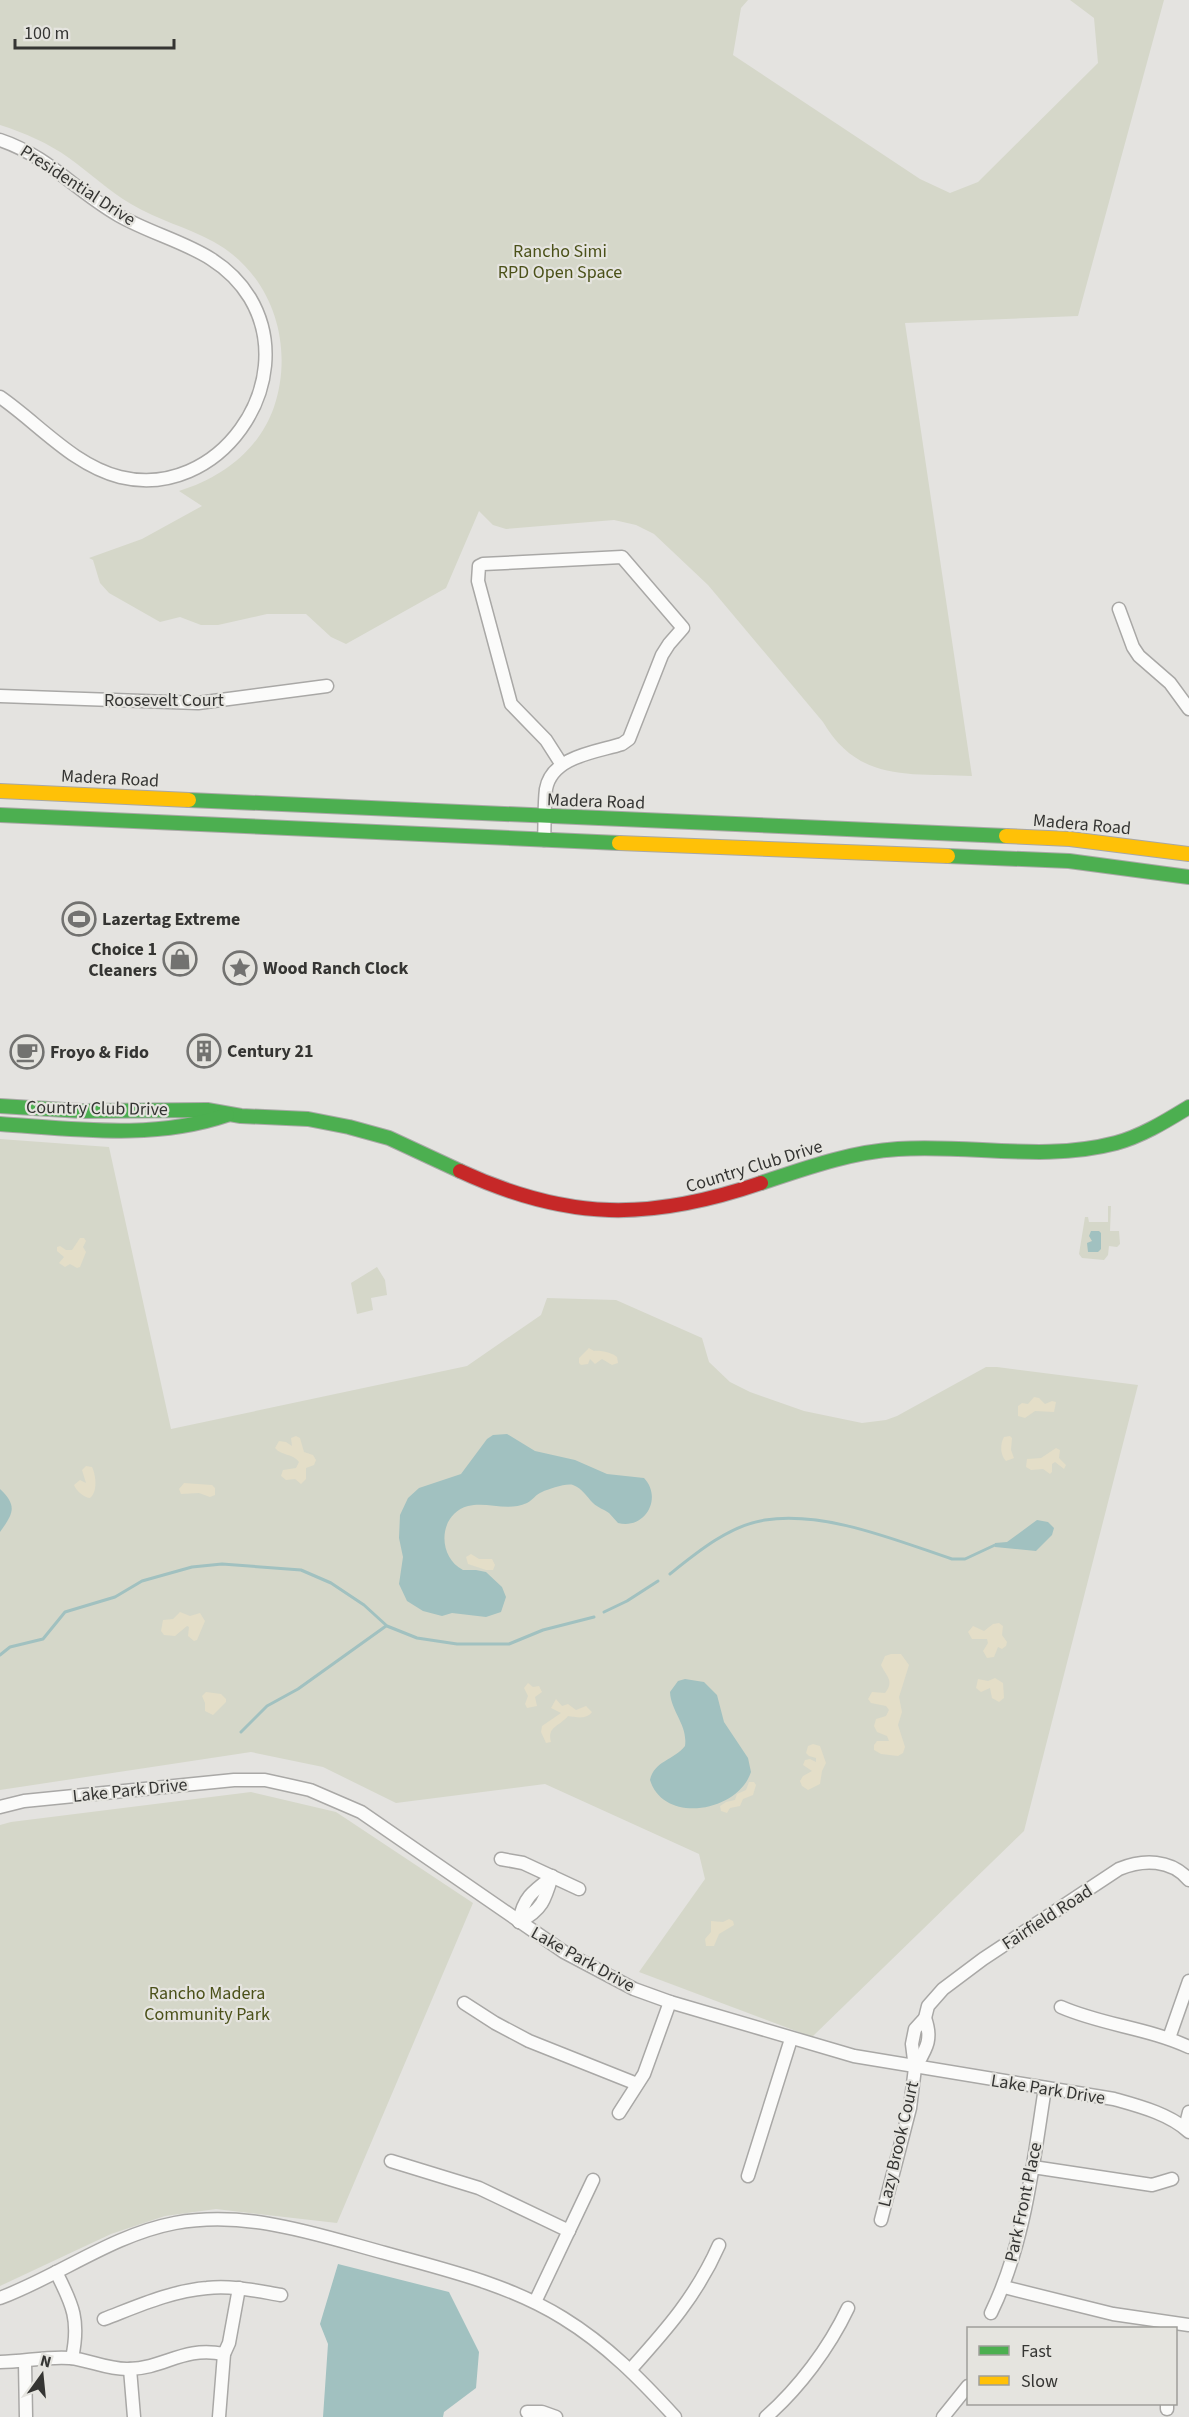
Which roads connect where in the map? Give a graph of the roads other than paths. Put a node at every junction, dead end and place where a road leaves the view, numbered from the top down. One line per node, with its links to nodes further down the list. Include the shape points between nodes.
1 (0, 140): 2 (street, Presidential Drive, via 39,157 118,215 196,249 227,270 258,315 266,354 261,391 253,412 224,449 190,470 156,479 122,477 92,467)
2 (0, 397)
3 (1119, 609): 6 (street, via 1139,656 1170,683)
4 (327, 686): 5 (street, Roosevelt Court, via 198,703)
5 (0, 696)
6 (1189, 708)
7 (562, 765): 7 (street, via 546,740 512,704 478,581 479,567 622,557 683,628 662,655 629,740); 10 (street, via 549,779)
8 (0, 791): 10 (main road, Madera Road)
9 (0, 815): 11 (main road)
10 (545, 817): 11 (street); 12 (main road, Madera Road, via 1070,838)
11 (544, 840): 13 (main road, via 1069,861)
12 (1189, 854)
13 (1189, 877)
14 (0, 1106): 16 (main road, Country Club Drive, via 82,1111 207,1110)
15 (1189, 1107): 16 (main road, Country Club Drive, via 1148,1132 1092,1150 1034,1153 894,1149 819,1164 714,1199 679,1207 632,1210 586,1208 521,1194 380,1135 342,1126 302,1119)
16 (227, 1115): 17 (main road, Country Club Drive, via 212,1122 125,1129)
17 (0, 1124)
18 (0, 1808): 23 (street, Lake Park Drive, via 24,1801 234,1780 289,1784 336,1799 361,1812)
19 (501, 1859): 20 (street, via 523,1863)
20 (552, 1876): 22 (street); 23 (street, via 545,1900 534,1914)
21 (1189, 1880): 31 (street, Fairfield Road, via 1175,1869 1156,1863 1119,1869 983,1959 943,1989 928,2006 927,2047)
22 (579, 1889)
23 (519, 1922): 25 (street, Lake Park Drive, via 598,1971)
24 (1189, 1981): 28 (street)
25 (670, 2002): 29 (street, Lake Park Drive); 32 (street)
26 (464, 2003): 32 (street, via 529,2041)
27 (1061, 2007): 28 (street, via 1084,2017)
28 (1169, 2038): 30 (street)
29 (791, 2039): 31 (street, Lake Park Drive); 39 (street)
30 (1189, 2047)
31 (915, 2068): 33 (street, Lake Park Drive); 42 (street, Lazy Brook Court, via 910,2108)
32 (637, 2084): 35 (street)
33 (1045, 2088): 36 (street, Lake Park Drive, via 1114,2099); 38 (street, Park Front Place)
34 (1189, 2112): 36 (street)
35 (619, 2113)
36 (1188, 2128)
37 (391, 2162): 43 (street, via 479,2188)
38 (1033, 2167): 40 (street, via 1152,2185); 46 (street, Park Front Place)
39 (748, 2176)
40 (1172, 2179)
41 (593, 2180): 43 (street)
42 (881, 2220)
43 (569, 2231): 50 (street)
44 (719, 2245): 60 (street, via 692,2298)
45 (56, 2272): 49 (street); 50 (street, via 151,2229 195,2220 242,2219 287,2226 465,2275); 56 (street, via 75,2317)
46 (1004, 2287): 52 (street, Park Front Place); 54 (street)
47 (239, 2288): 48 (street); 53 (street, via 208,2287 181,2292); 55 (street)
48 (281, 2295)
49 (0, 2298)
50 (535, 2302): 60 (street, via 587,2334)
51 (848, 2308): 69 (street, via 818,2358)
52 (991, 2313)
53 (104, 2319)
54 (1175, 2327)
55 (224, 2354): 59 (street, via 192,2352); 66 (street)
56 (72, 2358): 58 (street); 59 (street)
57 (0, 2362): 58 (street)
58 (25, 2362): 64 (street)
59 (130, 2369): 65 (street)
60 (631, 2369): 68 (street)
61 (967, 2389): 63 (street)
62 (527, 2412): 67 (street)
63 (946, 2416)
64 (26, 2417)
65 (134, 2417)
66 (219, 2417)
67 (556, 2417)
68 (675, 2417)
69 (766, 2417)

